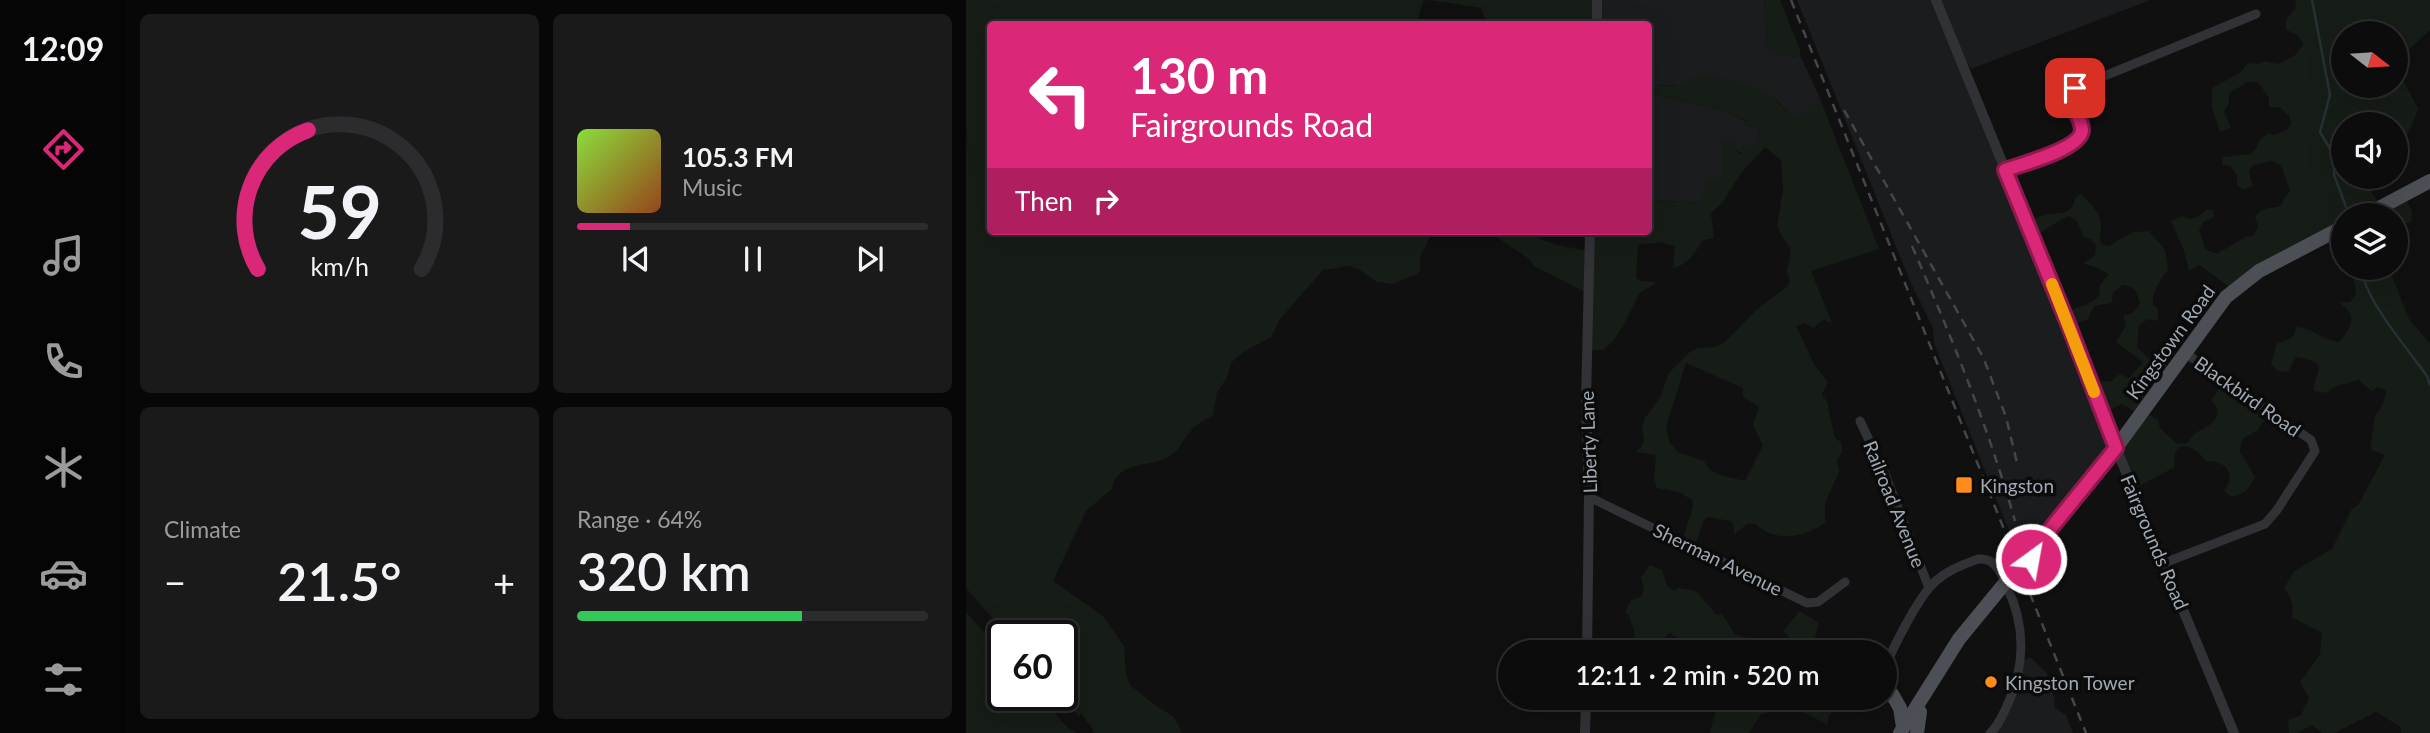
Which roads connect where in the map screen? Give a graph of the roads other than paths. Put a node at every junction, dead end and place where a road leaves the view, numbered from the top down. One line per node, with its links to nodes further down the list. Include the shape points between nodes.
1 (1597, 0): 4 (street)
2 (1936, 0): 5 (street, Fairgrounds Road)
3 (2256, 13): 5 (street, via 2075,88 2070,99 2082,125 2079,140)
4 (1597, 21)
5 (2005, 170): 12 (street, Fairgrounds Road)
6 (2430, 181): 7 (main road)
7 (2389, 203)
8 (2331, 233): 10 (main road, Kingstown Road, via 2246,279 2216,309)
9 (1590, 235): 13 (street, Liberty Lane)
10 (2185, 353): 12 (main road, Kingstown Road); 14 (street, Blackbird Road, via 2311,440 2315,451 2265,524)
11 (1860, 421): 16 (street, Railroad Avenue)
12 (2116, 448): 14 (street, Fairgrounds Road); 17 (main road, Kingstown Road)
13 (1589, 497): 15 (street, Sherman Avenue, via 1807,603 1818,602); 18 (street, Liberty Lane)
14 (2164, 563): 27 (street, Fairgrounds Road)
15 (1845, 582)
16 (1930, 588): 19 (street); 24 (street, via 1944,575 1980,558 1996,565 2014,600 2021,662)
17 (2004, 588): 21 (main road, Kingstown Road, via 1959,639); 25 (main road, Kingstown Road)
18 (1587, 640)
19 (1897, 647)
20 (1897, 693): 21 (main road, via 1913,698)
21 (1923, 694): 25 (main road, Kingstown Road)
22 (1897, 703): 25 (main road)
23 (1586, 710): 26 (street)
24 (1996, 731)
25 (1907, 732)
26 (1585, 733)
27 (2234, 733)

